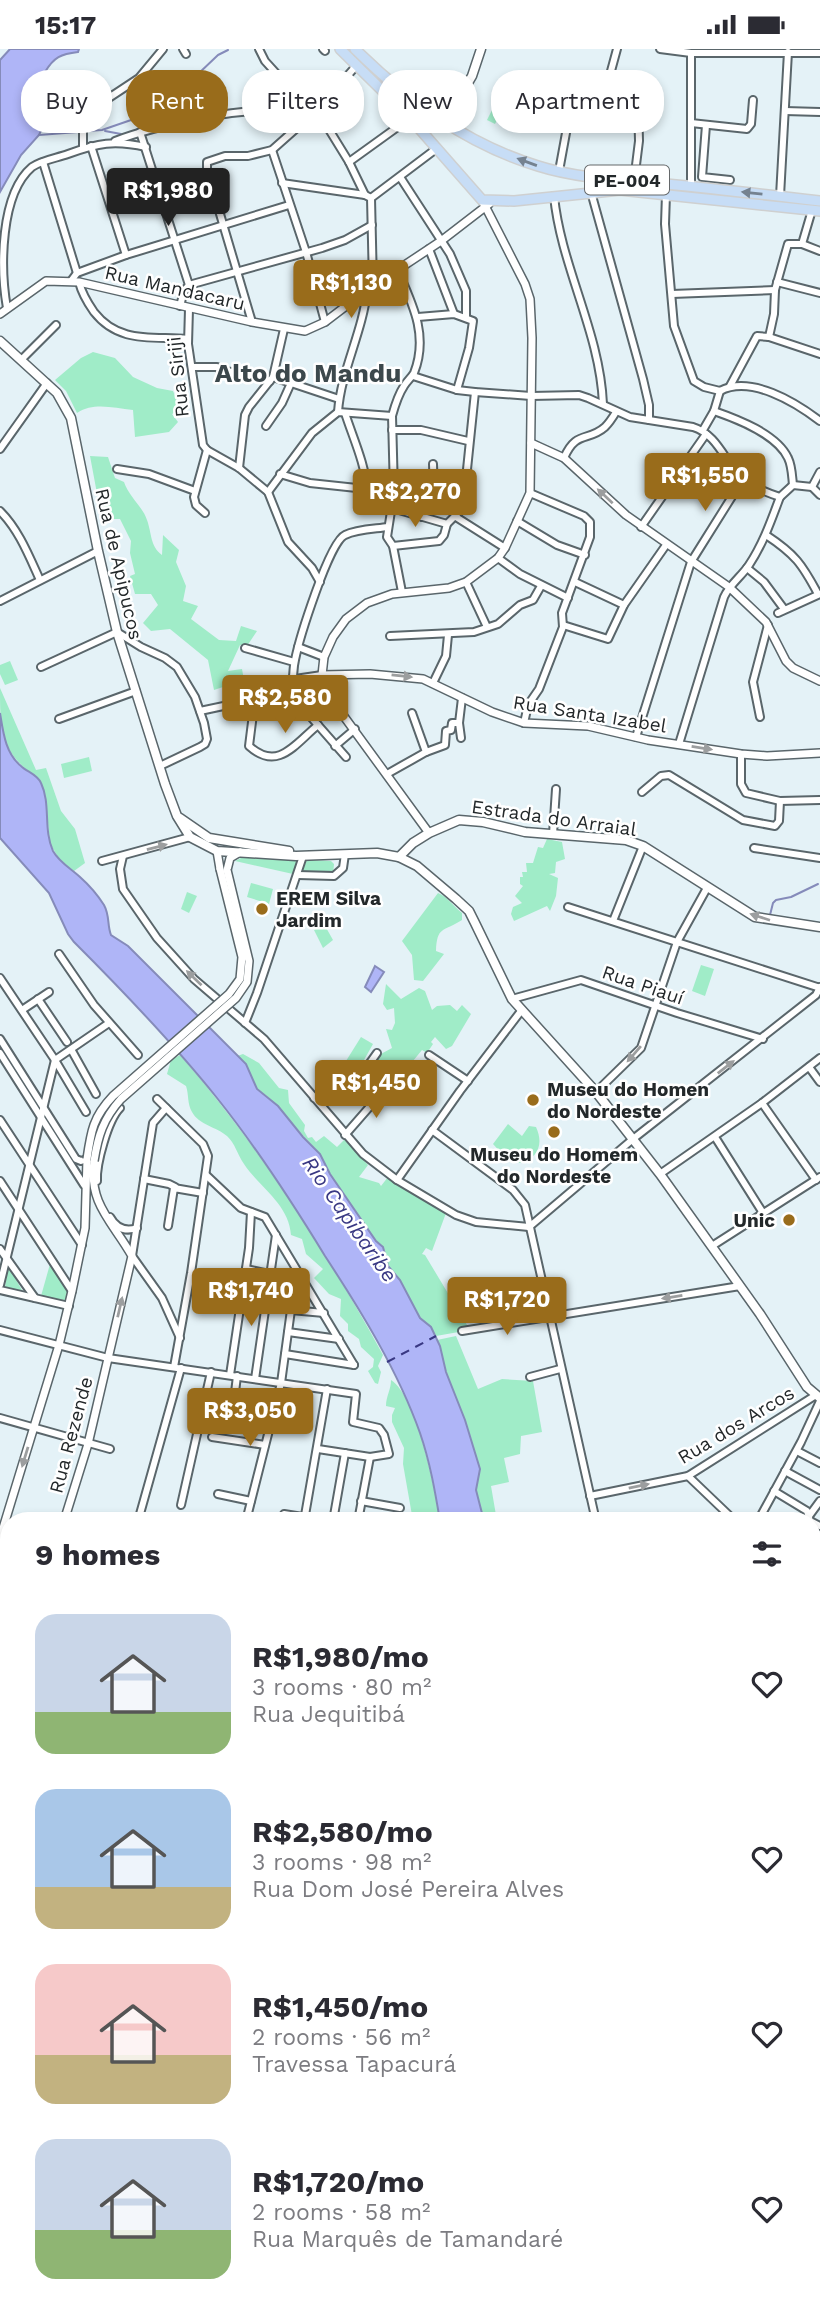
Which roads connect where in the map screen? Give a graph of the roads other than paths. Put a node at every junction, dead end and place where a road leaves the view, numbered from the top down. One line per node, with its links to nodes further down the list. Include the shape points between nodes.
1 (163, 49): 34 (street, via 139,78 83,115)
2 (259, 49): 13 (street)
3 (340, 49): 12 (main road)
4 (355, 49): 17 (main road, PE-004)
5 (481, 49): 15 (main road)
6 (617, 49): 16 (street)
7 (660, 49): 10 (street)
8 (701, 51): 9 (street); 10 (street)
9 (788, 51): 11 (street); 20 (street)
10 (691, 53): 22 (street)
11 (820, 53)
12 (357, 65): 14 (street); 18 (main road)
13 (273, 70)
14 (353, 70)
15 (474, 70)
16 (612, 70)
17 (378, 71)
18 (378, 86)
19 (753, 100): 23 (street, via 747,128)
20 (785, 111): 21 (street); 50 (street)
21 (820, 112)
22 (691, 123): 23 (street); 46 (street)
23 (705, 125): 43 (street, via 702,177)
24 (137, 133): 33 (street)
25 (140, 133): 35 (street)
26 (292, 133): 37 (street)
27 (331, 133): 39 (street)
28 (389, 133): 39 (street)
29 (423, 133): 36 (main road)
30 (466, 133): 40 (main road, PE-004, one-way to 30, via 512,157)
31 (566, 133): 40 (street)
32 (639, 133): 44 (street)
33 (113, 142): 34 (street); 35 (street)
34 (87, 147): 38 (street); 64 (street)
35 (146, 147): 58 (street)
36 (436, 149): 41 (street); 53 (main road)
37 (272, 150): 45 (street); 56 (street, via 209,160 206,170)
38 (43, 162): 66 (street); 77 (street, via 25,174 6,208)
39 (349, 162): 51 (street)
40 (559, 171): 42 (main road, PE-004)
41 (400, 177): 51 (street); 59 (street)
42 (600, 177): 44 (main road, PE-004); 47 (main road)
43 (730, 180)
44 (634, 181): 46 (main road, PE-004)
45 (282, 183): 51 (street); 54 (street)
46 (691, 186): 50 (main road, PE-004, one-way to 46)
47 (597, 191): 48 (main road, PE-004); 49 (main road, PE-004); 106 (street, via 649,405)
48 (666, 194): 55 (main road, PE-004); 74 (street)
49 (554, 196): 53 (main road, PE-004); 101 (street, via 560,236 601,372)
50 (780, 196): 52 (main road, PE-004)
51 (368, 197): 57 (street)
52 (820, 201)
53 (487, 203): 59 (street, Rua Mandacaru); 99 (street, via 528,291)
54 (289, 205): 56 (street); 63 (street)
55 (816, 211): 60 (street)
56 (222, 225): 58 (street); 67 (street)
57 (372, 225): 63 (street, via 345,240); 71 (street)
58 (175, 240): 64 (street); 70 (street)
59 (441, 241): 61 (street, Rua Mandacaru); 79 (street, via 465,287)
60 (802, 244): 62 (street); 69 (street, via 792,243 787,249)
61 (429, 249): 65 (street, Rua Mandacaru); 78 (street)
62 (820, 251)
63 (306, 252): 67 (street); 82 (street)
64 (126, 255): 66 (street)
65 (397, 269): 71 (street, Rua Mandacaru); 80 (street)
66 (77, 273): 68 (street)
67 (237, 273): 70 (street); 81 (street)
68 (75, 282): 75 (street, Rua Mandacaru); 77 (street, Rua Mandacaru, via 46,281); 86 (street, via 97,316 114,330 136,337)
69 (777, 282): 72 (street); 73 (street)
70 (189, 285): 75 (street)
71 (370, 288): 82 (street, Rua Mandacaru); 100 (street)
72 (775, 290): 74 (street); 85 (street)
73 (820, 293)
74 (672, 294): 97 (street, via 674,326 691,375 699,385)
75 (180, 306): 76 (street, Rua Mandacaru)
76 (189, 309): 81 (street, Rua Mandacaru); 86 (street, Rua Siriji)
77 (3, 311)
78 (454, 314): 79 (street); 80 (street)
79 (466, 316): 96 (street, via 473,321)
80 (418, 317): 91 (street, via 419,355)
81 (251, 322): 84 (street, Rua Mandacaru)
82 (325, 322): 84 (street, Rua Mandacaru, via 305,331)
83 (56, 325): 89 (street)
84 (284, 329): 92 (street)
85 (769, 337): 88 (street); 95 (street, via 754,338)
86 (188, 339): 90 (street, Rua Siriji)
87 (0, 341): 89 (main road, Rua de Apipucos)
88 (820, 354)
89 (21, 360): 93 (main road, Rua de Apipucos)
90 (192, 367): 92 (street, via 217,367 222,372); 114 (street, Rua Siriji, via 200,433)
91 (412, 376): 96 (street); 105 (street)
92 (271, 379): 94 (street); 118 (street, via 245,415)
93 (47, 383): 113 (street); 144 (main road, Rua de Apipucos, via 71,418)
94 (291, 383): 100 (street); 108 (street)
95 (730, 386): 97 (street); 107 (street, via 778,395)
96 (457, 390): 98 (street)
97 (720, 391): 102 (street)
98 (475, 393): 99 (street); 111 (street)
99 (531, 396): 101 (street, via 579,395); 112 (street)
100 (339, 400): 103 (street)
101 (603, 404): 104 (street)
102 (714, 411): 110 (street); 122 (street, via 751,427 782,448 789,459)
103 (342, 412): 105 (street); 120 (street, via 312,433); 124 (street, via 364,464)
104 (616, 412): 106 (street); 115 (street, via 605,427 569,445)
105 (392, 416): 109 (street)
106 (649, 421): 110 (street)
107 (820, 421)
108 (266, 426)
109 (392, 430): 111 (street, via 421,430); 127 (street)
110 (704, 432): 121 (street); 139 (street)
111 (468, 442): 135 (street, via 465,499)
112 (531, 443): 115 (street); 128 (street)
113 (0, 449)
114 (207, 450): 118 (street); 125 (street)
115 (564, 458): 139 (street, one-way to 115)
116 (433, 464): 134 (street, via 434,493)
117 (117, 468): 125 (street)
118 (239, 468): 126 (street)
119 (820, 472): 123 (street)
120 (280, 474): 124 (street); 126 (street)
121 (743, 479): 130 (street); 147 (street)
122 (793, 485): 123 (street); 130 (street)
123 (812, 487): 129 (street)
124 (367, 490): 127 (street)
125 (195, 491): 133 (street, via 194,501)
126 (268, 492): 150 (street, via 288,543)
127 (394, 492): 131 (street)
128 (530, 493): 136 (street); 145 (street, via 584,516 591,525)
129 (820, 495)
130 (780, 497): 140 (street)
131 (392, 508): 134 (street); 138 (street)
132 (0, 511): 149 (street, via 13,525)
133 (205, 513)
134 (422, 517): 137 (street)
135 (456, 517): 137 (street); 143 (street)
136 (517, 521): 143 (street); 145 (street, via 557,545)
137 (447, 524): 142 (street, via 439,541)
138 (388, 527): 142 (street); 150 (street, via 340,537)
139 (641, 527): 141 (street)
140 (766, 535): 148 (street); 156 (street, via 794,555)
141 (666, 545): 147 (street); 159 (street)
142 (393, 546): 155 (street)
143 (505, 548): 146 (street)
144 (97, 551): 149 (street); 163 (main road, Rua de Apipucos)
145 (585, 555): 152 (street)
146 (498, 558): 151 (street); 153 (street)
147 (691, 562): 154 (street); 187 (street)
148 (747, 568): 154 (street); 156 (street, via 764,582 781,611)
149 (40, 580): 158 (street)
150 (320, 582): 167 (street)
151 (466, 582): 155 (street); 162 (street)
152 (575, 582): 157 (street); 159 (street)
153 (541, 586): 157 (street); 162 (street, via 533,600)
154 (729, 587): 161 (street); 189 (street)
155 (402, 592): 168 (street, via 358,609 340,627)
156 (819, 594)
157 (568, 598): 160 (street, via 561,616)
158 (0, 601)
159 (624, 605): 160 (street, via 608,639)
160 (563, 625): 184 (street, via 543,679 527,705)
161 (768, 625): 173 (street, via 786,661); 181 (street, via 753,682)
162 (487, 627): 164 (street)
163 (117, 632): 170 (street); 175 (main road, Rua de Apipucos); 179 (street, via 173,663)
164 (448, 635): 165 (street); 174 (street, via 446,656)
165 (390, 636)
166 (245, 647): 169 (street)
167 (298, 647): 168 (street); 169 (street)
168 (324, 657): 171 (street)
169 (295, 662): 172 (street)
170 (41, 667)
171 (321, 675): 172 (street); 174 (street, Rua Santa Izabel, one-way to 174, via 383,675); 186 (street, via 332,700)
172 (295, 679): 176 (street)
173 (820, 681)
174 (433, 683): 178 (street, Rua Santa Izabel)
175 (136, 691): 182 (street); 195 (main road, Rua de Apipucos)
176 (289, 692): 177 (street); 185 (street)
177 (255, 698): 179 (street); 185 (street, via 249,746 262,756 281,757)
178 (462, 698): 183 (street); 184 (street, Rua Santa Izabel)
179 (200, 711): 195 (street, via 206,741)
180 (412, 713): 191 (street)
181 (760, 717)
182 (59, 719)
183 (459, 723): 188 (street); 191 (street, via 452,723 446,731 445,745)
184 (524, 723): 187 (street, Rua Santa Izabel, via 575,725)
185 (318, 725): 190 (street)
186 (355, 729): 190 (street); 196 (street)
187 (636, 737): 189 (street, Rua Santa Izabel)
188 (461, 738)
189 (679, 744): 193 (street, Rua Santa Izabel, one-way to 193)
190 (335, 746): 194 (street)
191 (426, 752): 196 (street)
192 (820, 753): 193 (street, Rua Santa Izabel)
193 (741, 754): 200 (street, via 743,791)
194 (346, 757)
195 (160, 766): 201 (main road, Rua de Apipucos)
196 (387, 774): 202 (street)
197 (556, 789): 203 (street)
198 (642, 792): 200 (street, via 660,776 669,775 743,820 775,826)
199 (820, 800): 200 (street)
200 (780, 801)
201 (177, 817): 204 (main road, Rua de Apipucos); 205 (main road, via 209,838)
202 (429, 833): 203 (main road, Estrada do Arraial, via 459,820); 213 (main road, Estrada do Arraial)
203 (553, 834): 206 (main road, Estrada do Arraial, via 626,840)
204 (190, 837): 208 (main road); 211 (street, one-way to 204)
205 (257, 845): 208 (main road); 212 (main road)
206 (643, 846): 218 (main road, Estrada do Arraial); 220 (street)
207 (754, 848): 214 (street)
208 (217, 851): 209 (main road); 216 (street)
209 (241, 852): 212 (main road); 216 (street, via 230,858)
210 (345, 853): 212 (main road); 213 (main road); 217 (street, via 344,868 334,876)
211 (123, 856): 215 (street); 233 (street, one-way to 211, via 156,939 123,889)
212 (303, 856): 217 (street)
213 (398, 857): 228 (main road, via 417,866 469,911)
214 (820, 858)
215 (102, 861)
216 (224, 869): 262 (street, bridge, via 242,957 240,979 102,1108 91,1130)
217 (298, 875): 233 (street)
218 (707, 888): 221 (main road, Estrada do Arraial, one-way to 218, via 755,917); 222 (street)
219 (568, 907): 220 (street)
220 (613, 921): 222 (street)
221 (820, 927)
222 (677, 942): 225 (street); 229 (street)
223 (58, 954): 232 (street)
224 (0, 978): 230 (street)
225 (820, 988): 235 (street)
226 (49, 992): 227 (street)
227 (38, 999): 230 (street); 236 (street)
228 (512, 999): 229 (street, Rua Piauí, via 581,981); 231 (main road)
229 (656, 1006): 235 (street, Rua Piauí); 248 (street, one-way to 248, via 641,1048)
230 (22, 1010): 243 (street)
231 (521, 1011): 245 (street); 248 (main road)
232 (109, 1023): 237 (street); 240 (street)
233 (245, 1023): 250 (street)
234 (0, 1039): 255 (street)
235 (763, 1039): 261 (street, one-way to 235)
236 (67, 1042)
237 (72, 1051): 243 (street); 249 (street)
238 (0, 1053): 255 (street)
239 (377, 1053): 250 (street, via 350,1091 332,1089)
240 (138, 1055)
241 (429, 1055): 245 (street)
242 (820, 1058): 244 (street)
243 (55, 1061): 255 (street); 256 (street)
244 (809, 1066): 246 (street); 252 (street)
245 (468, 1081): 258 (street)
246 (820, 1082)
247 (386, 1087): 259 (street)
248 (596, 1092): 261 (main road)
249 (96, 1094)
250 (314, 1098): 259 (street)
251 (158, 1099): 254 (street)
252 (762, 1103): 260 (street); 267 (street)
253 (120, 1108): 274 (street, via 96,1176)
254 (166, 1108): 265 (street, via 203,1144 208,1156); 266 (street, via 153,1123)
255 (41, 1111): 262 (street, via 76,1159); 263 (street); 270 (street)
256 (86, 1112)
257 (0, 1120): 263 (street)
258 (432, 1130): 268 (street); 279 (street, via 521,1198)
259 (345, 1135): 268 (street)
260 (715, 1137): 264 (street); 277 (street)
261 (633, 1139): 264 (main road); 279 (street)
262 (90, 1160): 270 (street); 274 (street)
263 (29, 1165): 275 (street); 282 (street)
264 (660, 1174): 283 (main road)
265 (206, 1175): 272 (street); 276 (street)
266 (144, 1178): 271 (street); 280 (street)
267 (818, 1178): 277 (street)
268 (397, 1179): 279 (street, via 456,1215)
269 (0, 1181): 275 (street)
270 (85, 1185): 273 (street)
271 (174, 1187): 272 (street); 278 (street)
272 (203, 1193): 300 (street)
273 (86, 1200): 274 (street); 282 (street)
274 (99, 1200): 280 (street, via 121,1229); 285 (street)
275 (19, 1211): 286 (street); 291 (street)
276 (251, 1212): 281 (street, via 265,1217); 287 (street)
277 (763, 1213): 283 (street)
278 (168, 1226)
279 (529, 1227): 296 (street)
280 (137, 1228): 285 (street)
281 (276, 1235): 288 (street); 295 (street)
282 (82, 1245): 291 (street)
283 (712, 1246): 289 (main road)
284 (0, 1249): 286 (street)
285 (132, 1256): 300 (street, via 162,1298); 304 (street, Rua Rezende, one-way to 285)
286 (6, 1258): 290 (street); 292 (street)
287 (246, 1269): 288 (street); 308 (street)
288 (269, 1274): 294 (street); 310 (street)
289 (740, 1286): 296 (street, one-way to 296); 313 (main road)
290 (0, 1287): 292 (street)
291 (72, 1291): 293 (street)
292 (35, 1298): 293 (street)
293 (69, 1306): 302 (street)
294 (291, 1310): 295 (street); 299 (street)
295 (324, 1313): 301 (street)
296 (548, 1316): 298 (street); 306 (street)
297 (0, 1330): 302 (street)
298 (462, 1331)
299 (288, 1332): 301 (street); 303 (street)
300 (180, 1339): 305 (street)
301 (339, 1339): 303 (street, via 354,1365)
302 (59, 1345): 304 (street); 316 (street)
303 (285, 1354): 311 (street)
304 (108, 1358): 305 (street); 318 (street, Rua Rezende)
305 (178, 1368): 307 (street); 338 (street)
306 (560, 1369): 309 (street); 331 (street)
307 (211, 1373): 308 (street); 334 (street)
308 (233, 1376): 310 (street); 315 (street)
309 (530, 1377)
310 (255, 1379): 311 (street)
311 (281, 1383): 312 (street); 319 (street)
312 (327, 1389): 321 (street); 324 (street, via 356,1394 352,1420 379,1428 384,1435 389,1454)
313 (819, 1398): 322 (street); 327 (street, Rua dos Arcos)
314 (0, 1418): 316 (street)
315 (231, 1425)
316 (34, 1429): 318 (street); 336 (street, one-way to 336)
317 (212, 1437): 319 (street)
318 (88, 1444): 320 (street); 337 (street, Rua Rezende)
319 (265, 1445): 332 (street)
320 (110, 1449)
321 (318, 1450): 323 (street); 340 (street)
322 (797, 1451): 325 (street); 326 (street)
323 (345, 1454): 324 (street); 341 (street)
324 (370, 1457): 333 (street)
325 (820, 1463)
326 (785, 1471): 328 (street); 329 (street)
327 (688, 1476): 331 (street, Rua dos Arcos, one-way to 327); 344 (street)
328 (820, 1490)
329 (774, 1492): 345 (street); 346 (street)
330 (218, 1494): 332 (street)
331 (590, 1496): 343 (street)
332 (251, 1500): 339 (street)
333 (361, 1501): 335 (street); 342 (street)
334 (181, 1505)
335 (400, 1508)
336 (8, 1512)
337 (67, 1512)
338 (140, 1512)
339 (248, 1512)
340 (306, 1512)
341 (332, 1512)
342 (359, 1512)
343 (594, 1512)
344 (726, 1512)
345 (763, 1512)
346 (808, 1512)

